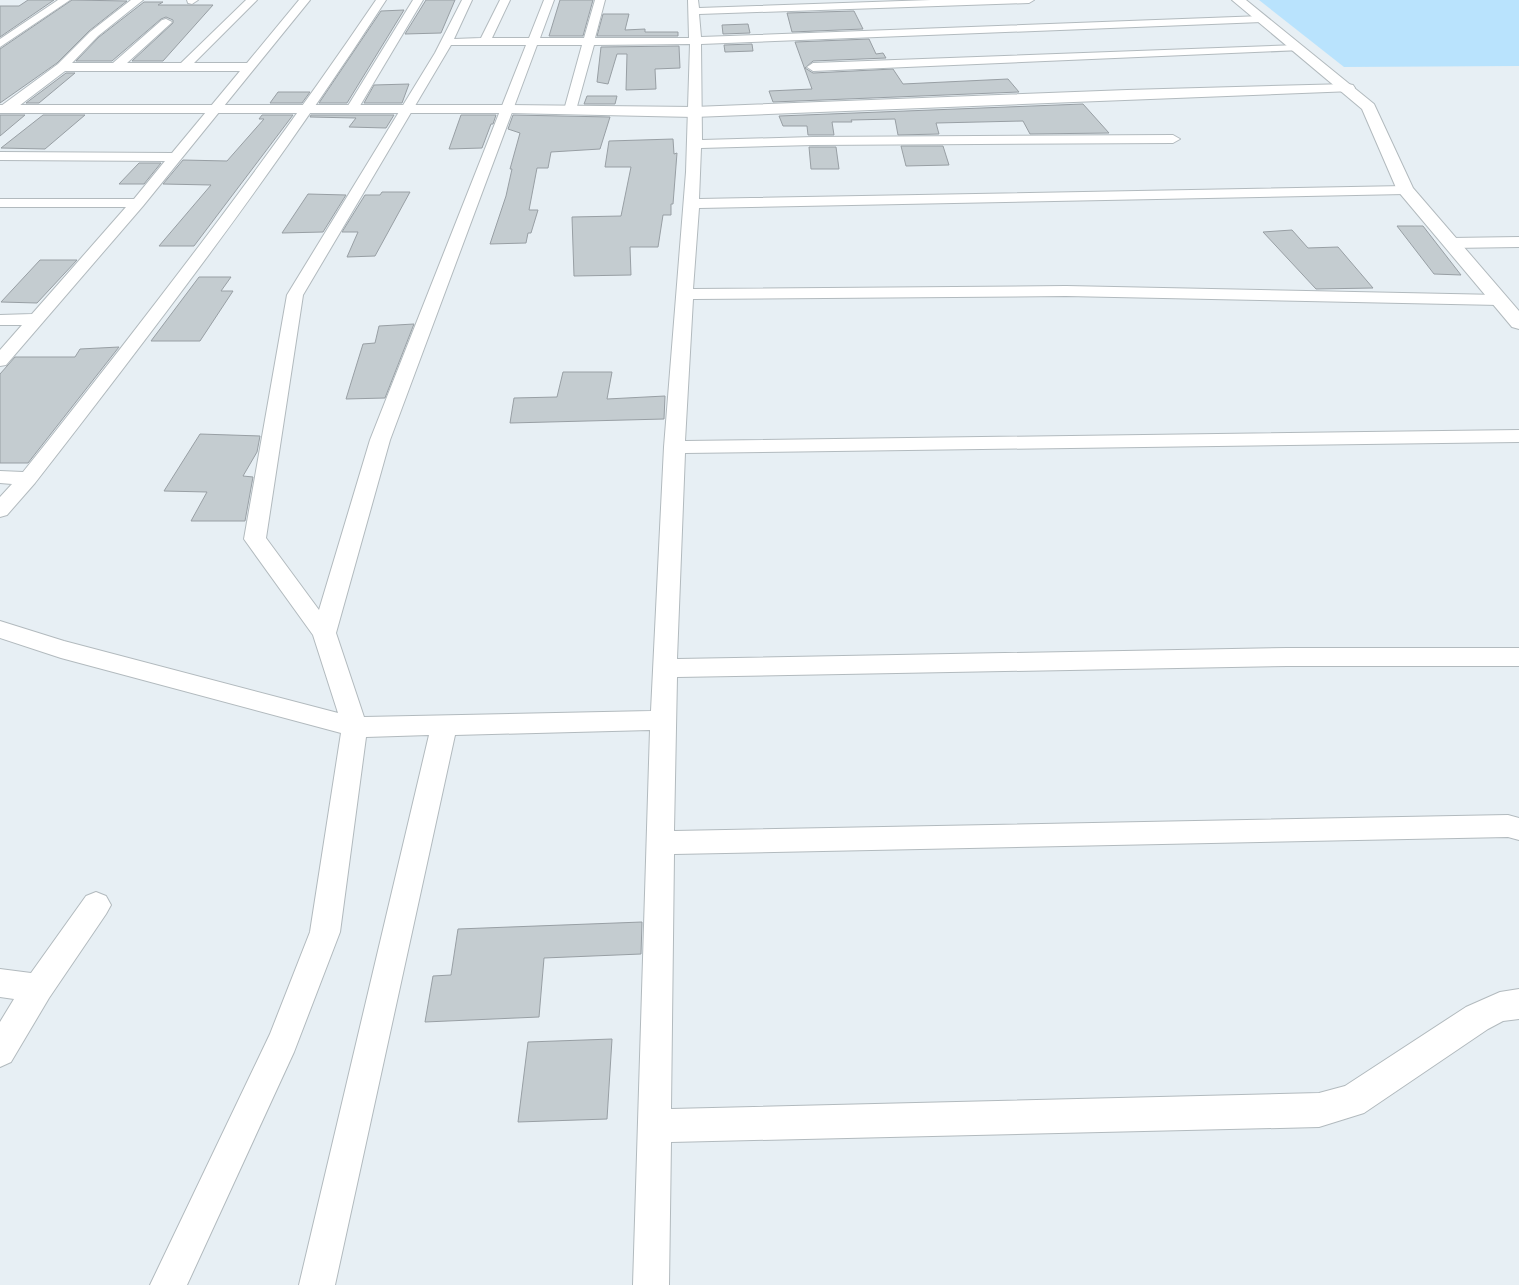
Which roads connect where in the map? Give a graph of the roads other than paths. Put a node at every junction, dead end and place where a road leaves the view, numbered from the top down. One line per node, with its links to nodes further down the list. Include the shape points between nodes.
1 (65, 0): 17 (street)
2 (138, 0): 25 (street, via 94,34)
3 (252, 0): 27 (street)
4 (305, 0): 28 (street)
5 (380, 0): 33 (street)
6 (418, 0): 34 (street)
7 (467, 0): 20 (street)
8 (505, 0): 21 (street)
9 (549, 0): 22 (street)
10 (600, 0): 18 (street)
11 (1029, 0): 13 (street)
12 (1238, 0): 14 (street)
13 (693, 6): 19 (street)
14 (1262, 19): 19 (street); 24 (street)
15 (166, 22): 26 (street)
16 (8, 27): 17 (street)
17 (25, 27): 23 (street)
18 (589, 41): 19 (street); 22 (street); 37 (street)
19 (696, 41): 38 (street)
20 (446, 42): 21 (street); 35 (street)
21 (485, 42): 22 (street)
22 (534, 42): 36 (street)
23 (0, 44)
24 (1298, 48): 29 (street); 30 (street)
25 (62, 67): 26 (street); 31 (street)
26 (116, 67): 27 (street)
27 (184, 67): 28 (street)
28 (249, 67): 32 (street)
29 (812, 67)
30 (1348, 88): 38 (street); 43 (street, via 1369,107)
31 (3, 109): 32 (street)
32 (216, 109): 33 (street); 42 (street)
33 (307, 109): 34 (street); 58 (street, via 102,386)
34 (352, 109): 35 (street)
35 (407, 109): 36 (street); 61 (street, via 295,295 255,539)
36 (509, 109): 37 (street); 61 (street, via 380,440)
37 (570, 110): 38 (street)
38 (694, 112): 40 (street)
39 (1173, 139): 40 (street)
40 (694, 144): 46 (street)
41 (1, 157): 42 (street)
42 (174, 157): 45 (street)
43 (1405, 190): 46 (street); 48 (street)
44 (0, 202): 45 (street)
45 (138, 203): 51 (street)
46 (691, 204): 49 (street)
47 (1519, 242): 48 (street)
48 (1451, 243): 50 (street)
49 (685, 294): 50 (street, via 1066,291); 56 (street)
50 (1499, 300): 53 (street)
51 (37, 319): 52 (street); 54 (street)
52 (0, 320)
53 (1519, 324)
54 (0, 361)
55 (1519, 436): 56 (street)
56 (674, 447): 63 (street)
57 (0, 477): 58 (street)
58 (28, 479): 59 (street)
59 (0, 510)
60 (0, 629): 66 (street, via 61,649)
61 (324, 632): 66 (street)
62 (1519, 657): 63 (street, via 1287,657)
63 (665, 668): 64 (street)
64 (663, 720): 65 (street); 68 (street)
65 (444, 725): 66 (street); 76 (street)
66 (355, 727): 75 (street, via 325,932 282,1040)
67 (1519, 829): 68 (street, via 1508,826)
68 (660, 843): 74 (street)
69 (96, 905): 71 (street)
70 (0, 983): 71 (street)
71 (38, 988): 73 (street)
72 (1519, 1004): 74 (street, via 1500,1007 1477,1018 1352,1101 1319,1110)
73 (0, 1051)
74 (654, 1126): 77 (street)
75 (168, 1285)
76 (317, 1285)
77 (651, 1285)

